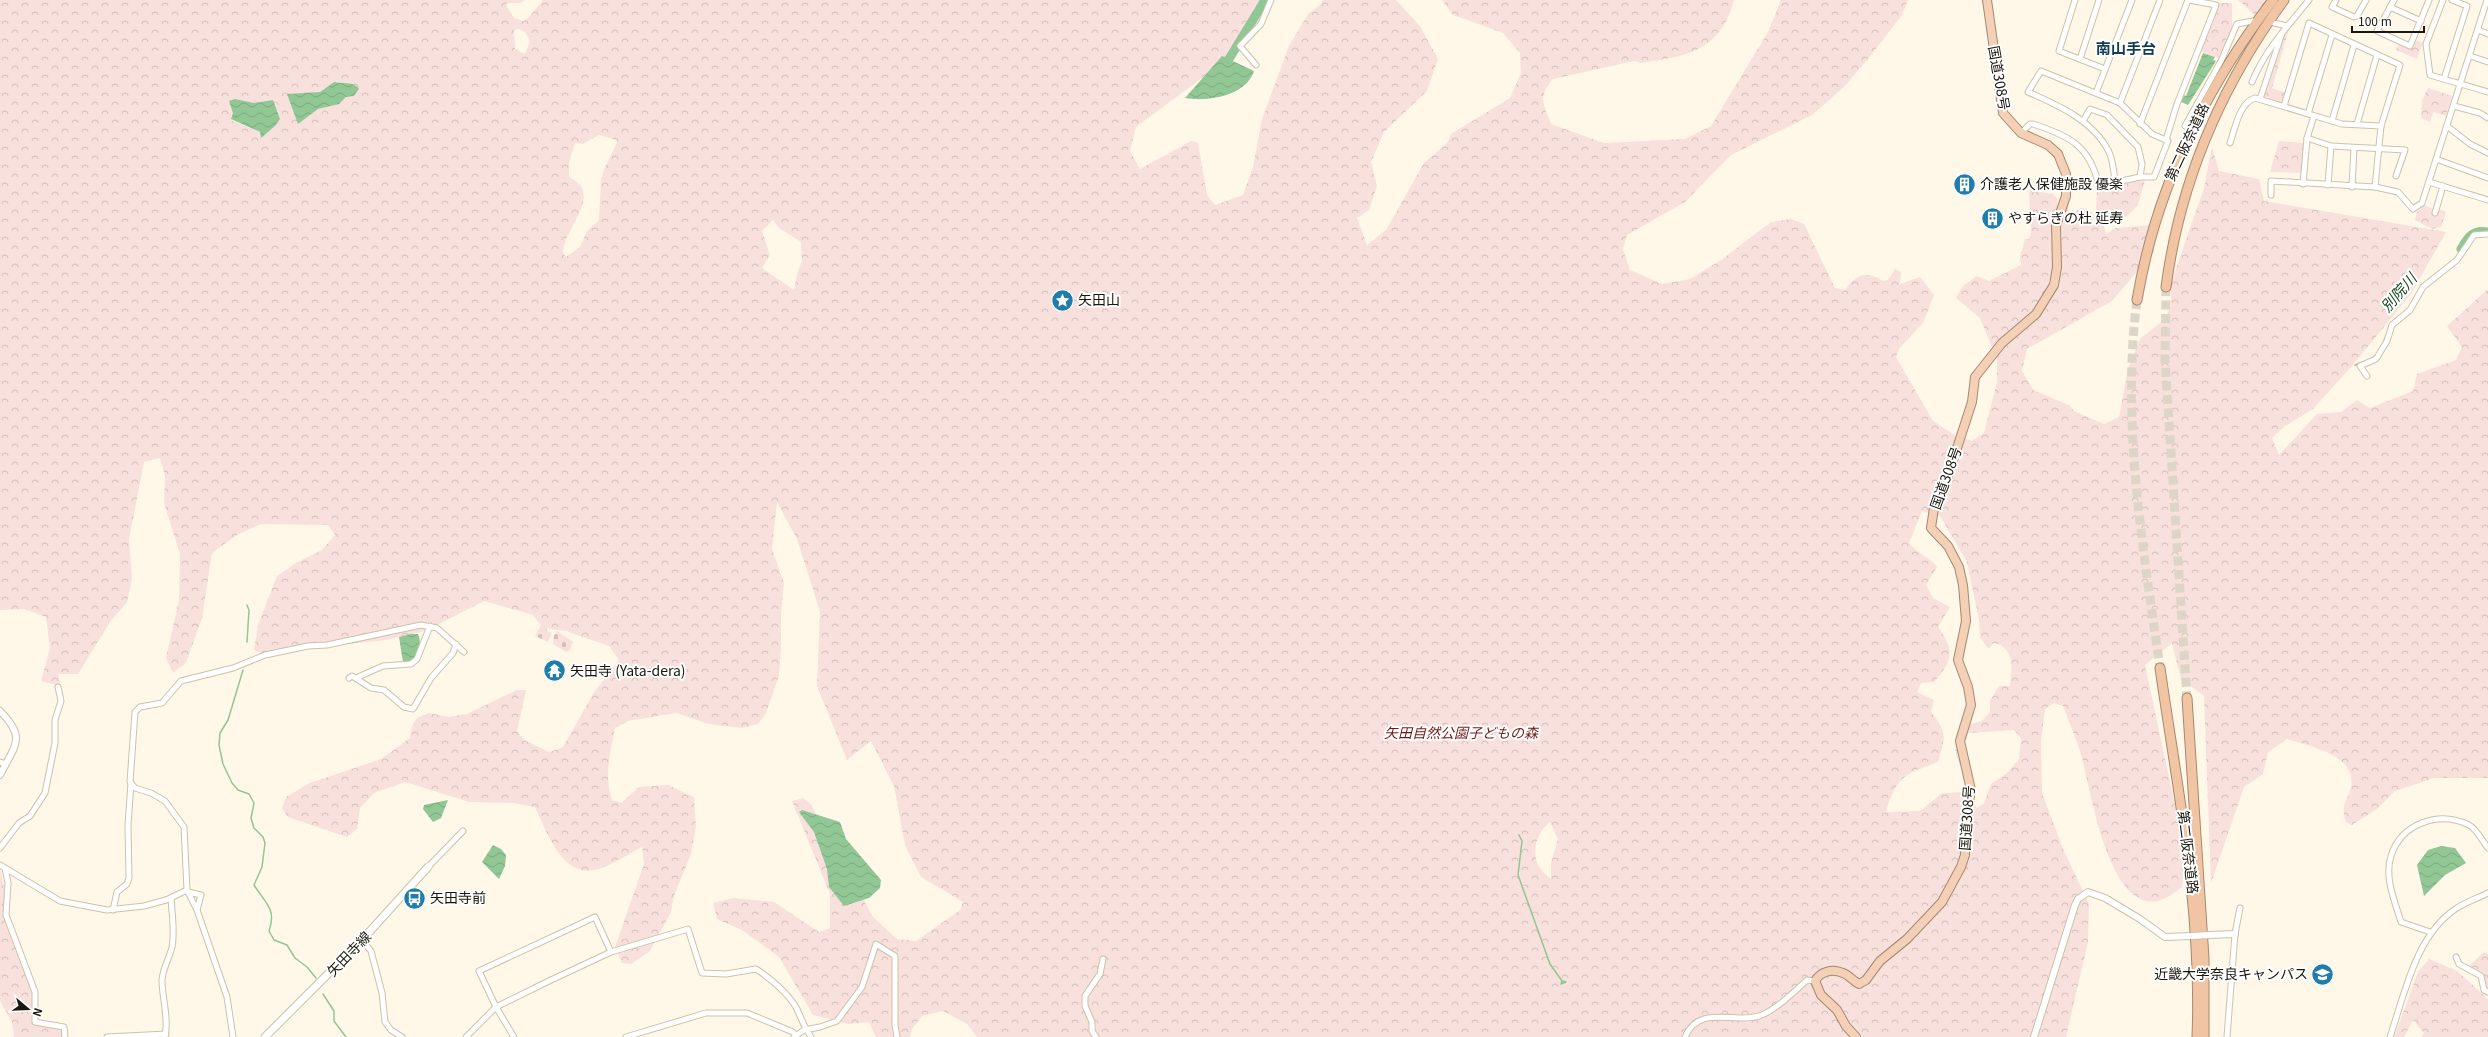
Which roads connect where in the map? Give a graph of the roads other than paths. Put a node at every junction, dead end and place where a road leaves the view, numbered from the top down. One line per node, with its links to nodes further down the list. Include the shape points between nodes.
1 (1271, 0): 31 (street, via 1261,24 1240,46)
2 (1987, 0): 52 (highway, 国道308号, via 2003,113)
3 (2074, 0): 29 (street, via 2059,51)
4 (2099, 0): 29 (street)
5 (2132, 0): 32 (street)
6 (2160, 0): 39 (street)
7 (2189, 0): 47 (street); 54 (street, via 2216,5 2176,104)
8 (2273, 0): 76 (highway, 第二阪奈道路, via 2226,65 2182,146 2151,232)
9 (2284, 0): 75 (highway, 第二阪奈道路, via 2242,61 2211,122 2187,189 2175,233)
10 (2309, 0): 22 (street)
11 (2336, 0): 12 (street, via 2332,7 2354,17)
12 (2366, 0)
13 (2394, 0): 18 (street)
14 (2429, 0): 20 (street)
15 (2444, 0): 33 (street, via 2426,44 2430,75)
16 (2452, 0): 33 (street, via 2467,6)
17 (2487, 0): 23 (street)
18 (2390, 7): 20 (street); 20 (street, via 2377,31 2410,46)
19 (2253, 21): 49 (street, via 2237,24 2221,61)
20 (2421, 21)
21 (2274, 24): 22 (street)
22 (2285, 29): 34 (street, via 2261,62); 38 (street)
23 (2478, 30): 24 (street); 28 (street)
24 (2488, 34)
25 (2332, 35): 26 (street); 40 (street, via 2309,23); 42 (street)
26 (2354, 46): 27 (street); 46 (street)
27 (2377, 55): 48 (street); 50 (street, via 2400,66)
28 (2470, 56): 30 (street); 35 (street)
29 (2080, 59): 32 (street)
30 (2488, 62)
31 (1256, 65)
32 (2105, 69): 37 (street)
33 (2444, 79): 35 (street)
34 (2252, 82)
35 (2460, 84): 36 (street); 41 (street)
36 (2488, 92)
37 (2096, 93): 39 (street); 45 (street, via 2041,71 2028,92)
38 (2260, 99): 40 (street); 55 (street, via 2250,99 2246,103)
39 (2120, 103): 47 (street)
40 (2284, 106): 42 (street)
41 (2454, 106): 44 (street, via 2480,113); 51 (street)
42 (2308, 114): 43 (street)
43 (2314, 116): 46 (street); 53 (street)
44 (2488, 118)
45 (2083, 121): 62 (street, via 2090,109 2107,115 2138,147 2142,164); 64 (street, via 2110,153)
46 (2332, 121): 48 (street)
47 (2140, 124): 54 (street, via 2152,134)
48 (2357, 124): 50 (street)
49 (2185, 126)
50 (2381, 126): 58 (street)
51 (2447, 126): 59 (street, via 2470,144); 60 (street)
52 (2021, 133): 64 (street, via 2033,124 2071,139 2089,156 2099,186); 108 (highway, 国道308号, via 2048,145 2058,154 2064,168 2066,196 2055,230 2056,279 2038,310 2002,343 1978,372 1972,402 1946,482 1935,502 1931,522 1932,531 1944,541 1959,567 1963,584 1966,621 1958,660 1968,687 1971,705 1960,741 1971,790 1964,831 1963,861 1942,902 1880,961 1866,980 1859,984 1842,972 1831,971 1819,974)
53 (2307, 138): 56 (street); 66 (street)
54 (2166, 140): 62 (street, via 2168,141 2154,178)
55 (2230, 143)
56 (2331, 146): 57 (street); 67 (street)
57 (2354, 148): 58 (street); 70 (street)
58 (2379, 148): 61 (street, via 2405,150); 68 (street)
59 (2488, 153)
60 (2436, 160): 63 (street); 65 (street)
61 (2396, 176)
62 (2140, 177): 64 (street)
63 (2488, 178)
64 (2115, 182)
65 (2429, 182): 68 (street, via 2422,203 2414,209 2398,192); 69 (street)
66 (2303, 184): 67 (street); 71 (street, via 2271,181)
67 (2328, 185): 70 (street)
68 (2375, 186): 70 (street)
69 (2443, 186): 72 (street); 73 (street)
70 (2352, 187)
71 (2271, 195)
72 (2488, 200)
73 (2435, 213)
74 (2488, 234): 77 (street, via 2474,235 2457,260 2423,287 2410,310 2392,325 2381,353 2376,359 2360,366)
75 (2166, 287)
76 (2137, 300)
77 (2368, 376)
78 (430, 626): 79 (street, via 437,628); 83 (street, via 417,659 411,664 383,666); 89 (street, via 421,625 327,645 294,648 265,655 233,668 181,681 162,703 140,707 135,712)
79 (456, 644): 80 (street); 83 (street, via 453,653 431,678 413,709 404,707 384,690 371,688)
80 (464, 652)
81 (2160, 668): 128 (highway, 第二阪奈道路, via 2192,879 2198,958)
82 (349, 678): 83 (street)
83 (356, 678)
84 (58, 687): 91 (street, via 61,701 55,720 55,743 45,793 30,816 19,823)
85 (2187, 698): 129 (highway, 第二阪奈道路, via 2204,958)
86 (0, 711): 87 (street, via 17,732 17,741)
87 (3, 763): 88 (street)
88 (0, 775)
89 (131, 783): 96 (street, via 135,788 165,801 184,828); 100 (street, via 128,825 130,878 115,896)
90 (463, 831): 94 (street)
91 (0, 848)
92 (2488, 848): 102 (street, via 2470,825 2448,820 2431,820 2412,826 2400,838 2391,856 2390,881 2401,922)
93 (0, 865): 95 (street)
94 (428, 867): 104 (main road, 矢田寺線)
95 (5, 868): 100 (street, via 60,901); 113 (street, via 8,883 6,915 34,992 34,1022 64,1027)
96 (188, 891): 98 (street); 101 (street); 101 (street, via 201,895)
97 (2488, 893): 102 (street, via 2457,908)
98 (171, 898): 100 (street, via 144,906); 112 (street, via 172,943 162,984 166,1005)
99 (2240, 908): 103 (street)
100 (113, 910)
101 (197, 910): 115 (street, via 227,997)
102 (2430, 932): 131 (street, via 2413,969)
103 (2235, 934): 127 (street, bridge, via 2165,937 2105,898 2088,892 2082,895 2075,905); 130 (street)
104 (362, 940): 116 (main road, 矢田寺線); 117 (street, via 371,951 382,993 385,1022 391,1030)
105 (611, 952): 110 (street); 110 (street, via 595,917 479,971); 111 (street, via 688,929 702,973 726,974 756,969 786,995 796,1008)
106 (2456, 957): 109 (street, via 2459,964 2481,976 2484,990)
107 (1103, 959): 124 (street, via 1100,974 1085,996 1085,1006)
108 (1815, 981): 125 (street, via 1807,980 1762,1015 1750,1018 1702,1019 1693,1023); 126 (highway, via 1821,995 1837,1010)
109 (2488, 992)
110 (496, 1007): 118 (street); 119 (street)
111 (804, 1030): 121 (street); 122 (street); 123 (street, via 837,1021 862,986 876,944 895,956)
112 (166, 1036): 114 (street)
113 (66, 1037)
114 (106, 1037)
115 (233, 1037)
116 (265, 1037)
117 (402, 1037)
118 (466, 1037)
119 (514, 1037)
120 (626, 1037): 121 (street, via 706,1013 747,1013 793,1032)
121 (795, 1037)
122 (811, 1037)
123 (897, 1037)
124 (1096, 1037)
125 (1685, 1037)
126 (1856, 1037)
127 (2034, 1037)
128 (2197, 1037)
129 (2204, 1037)
130 (2227, 1037)
131 (2390, 1037)

